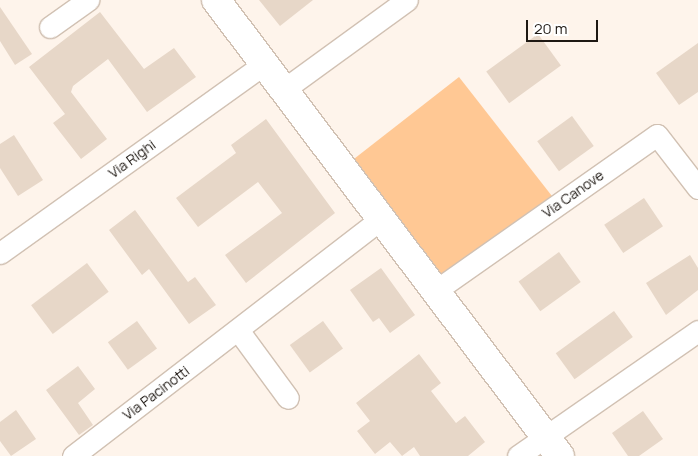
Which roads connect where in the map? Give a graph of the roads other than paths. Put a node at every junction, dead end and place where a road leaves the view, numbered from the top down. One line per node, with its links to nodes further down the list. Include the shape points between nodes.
1 (88, 0): 4 (street)
2 (216, 0): 5 (street)
3 (407, 0): 6 (street)
4 (50, 27)
5 (264, 64): 6 (street); 9 (street, Via Righi)
6 (284, 90): 8 (street)
7 (698, 188): 10 (street, Via Canove, via 657,136)
8 (381, 219): 10 (street); 11 (street, Via Pacinotti)
9 (0, 253)
10 (435, 291): 14 (street)
11 (238, 330): 13 (street); 15 (street, Via Pacinotti)
12 (698, 331): 14 (street)
13 (288, 398)
14 (553, 446): 16 (street)
15 (73, 456)
16 (518, 456)

